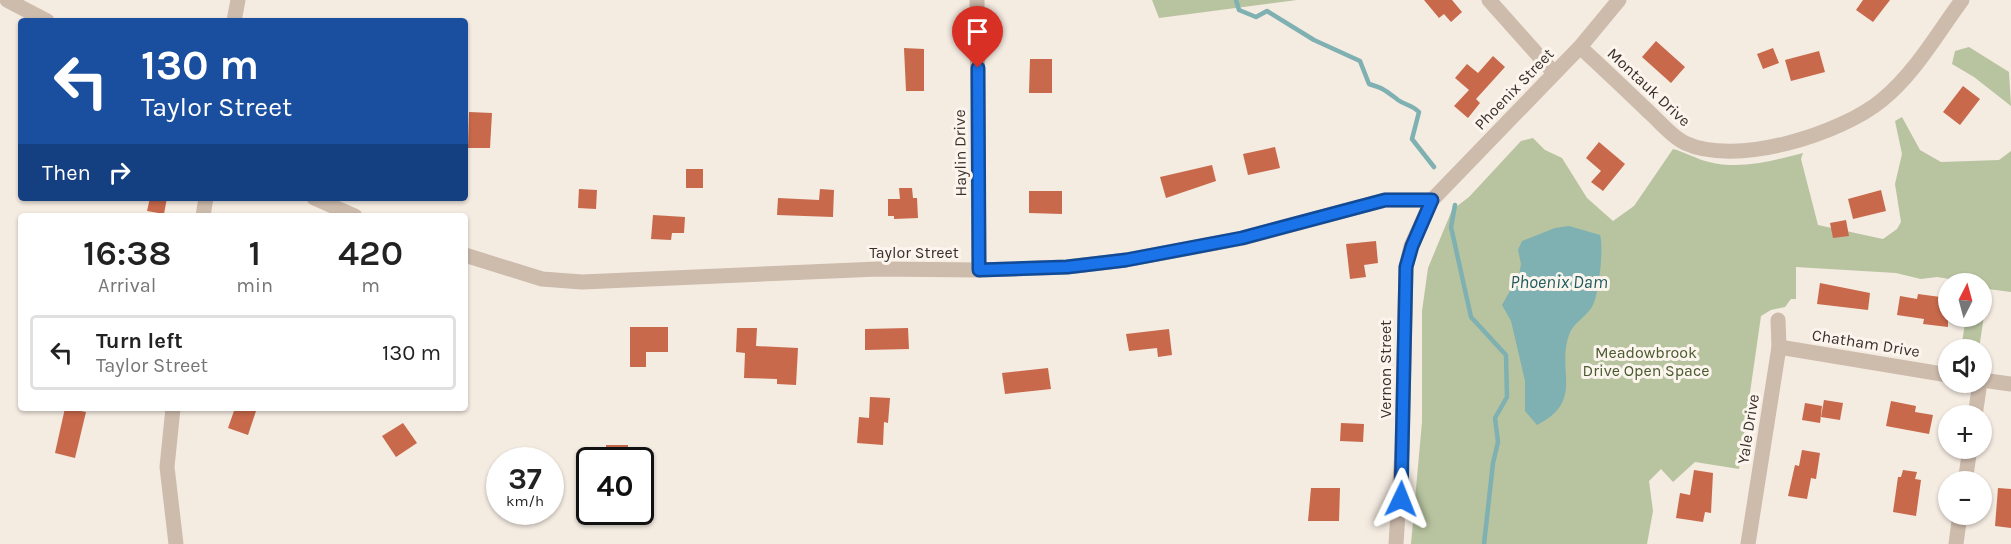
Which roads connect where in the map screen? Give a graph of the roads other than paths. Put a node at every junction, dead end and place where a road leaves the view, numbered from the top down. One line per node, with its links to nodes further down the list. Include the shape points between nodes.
1 (7, 0): 7 (street)
2 (238, 0): 8 (street)
3 (977, 0): 15 (street, Haylin Drive)
4 (1489, 0): 10 (street)
5 (1619, 0): 9 (street, Phoenix Street)
6 (1962, 0): 9 (street, Montauk Drive, via 1909,74 1882,100 1848,122 1796,140 1753,149 1715,151 1683,142)
7 (41, 18)
8 (235, 18)
9 (1580, 47): 10 (street, Phoenix Street)
10 (1554, 73): 11 (street, Phoenix Street)
11 (1432, 200): 15 (street, Taylor Street, via 1385,200 1242,238 1126,260); 24 (street, Vernon Street, via 1406,267)
12 (321, 201): 13 (street)
13 (348, 213)
14 (468, 256): 15 (street, Taylor Street, via 542,279 582,282 878,269)
15 (979, 270)
16 (1778, 320): 17 (street, Yale Drive)
17 (1779, 348): 18 (street, Chatham Drive); 25 (street, Yale Drive)
18 (1938, 373)
19 (1992, 382): 20 (street)
20 (2011, 384)
21 (173, 411): 23 (street, via 167,467)
22 (1959, 525): 26 (street)
23 (176, 544)
24 (1396, 544)
25 (1749, 544)
26 (1956, 544)

